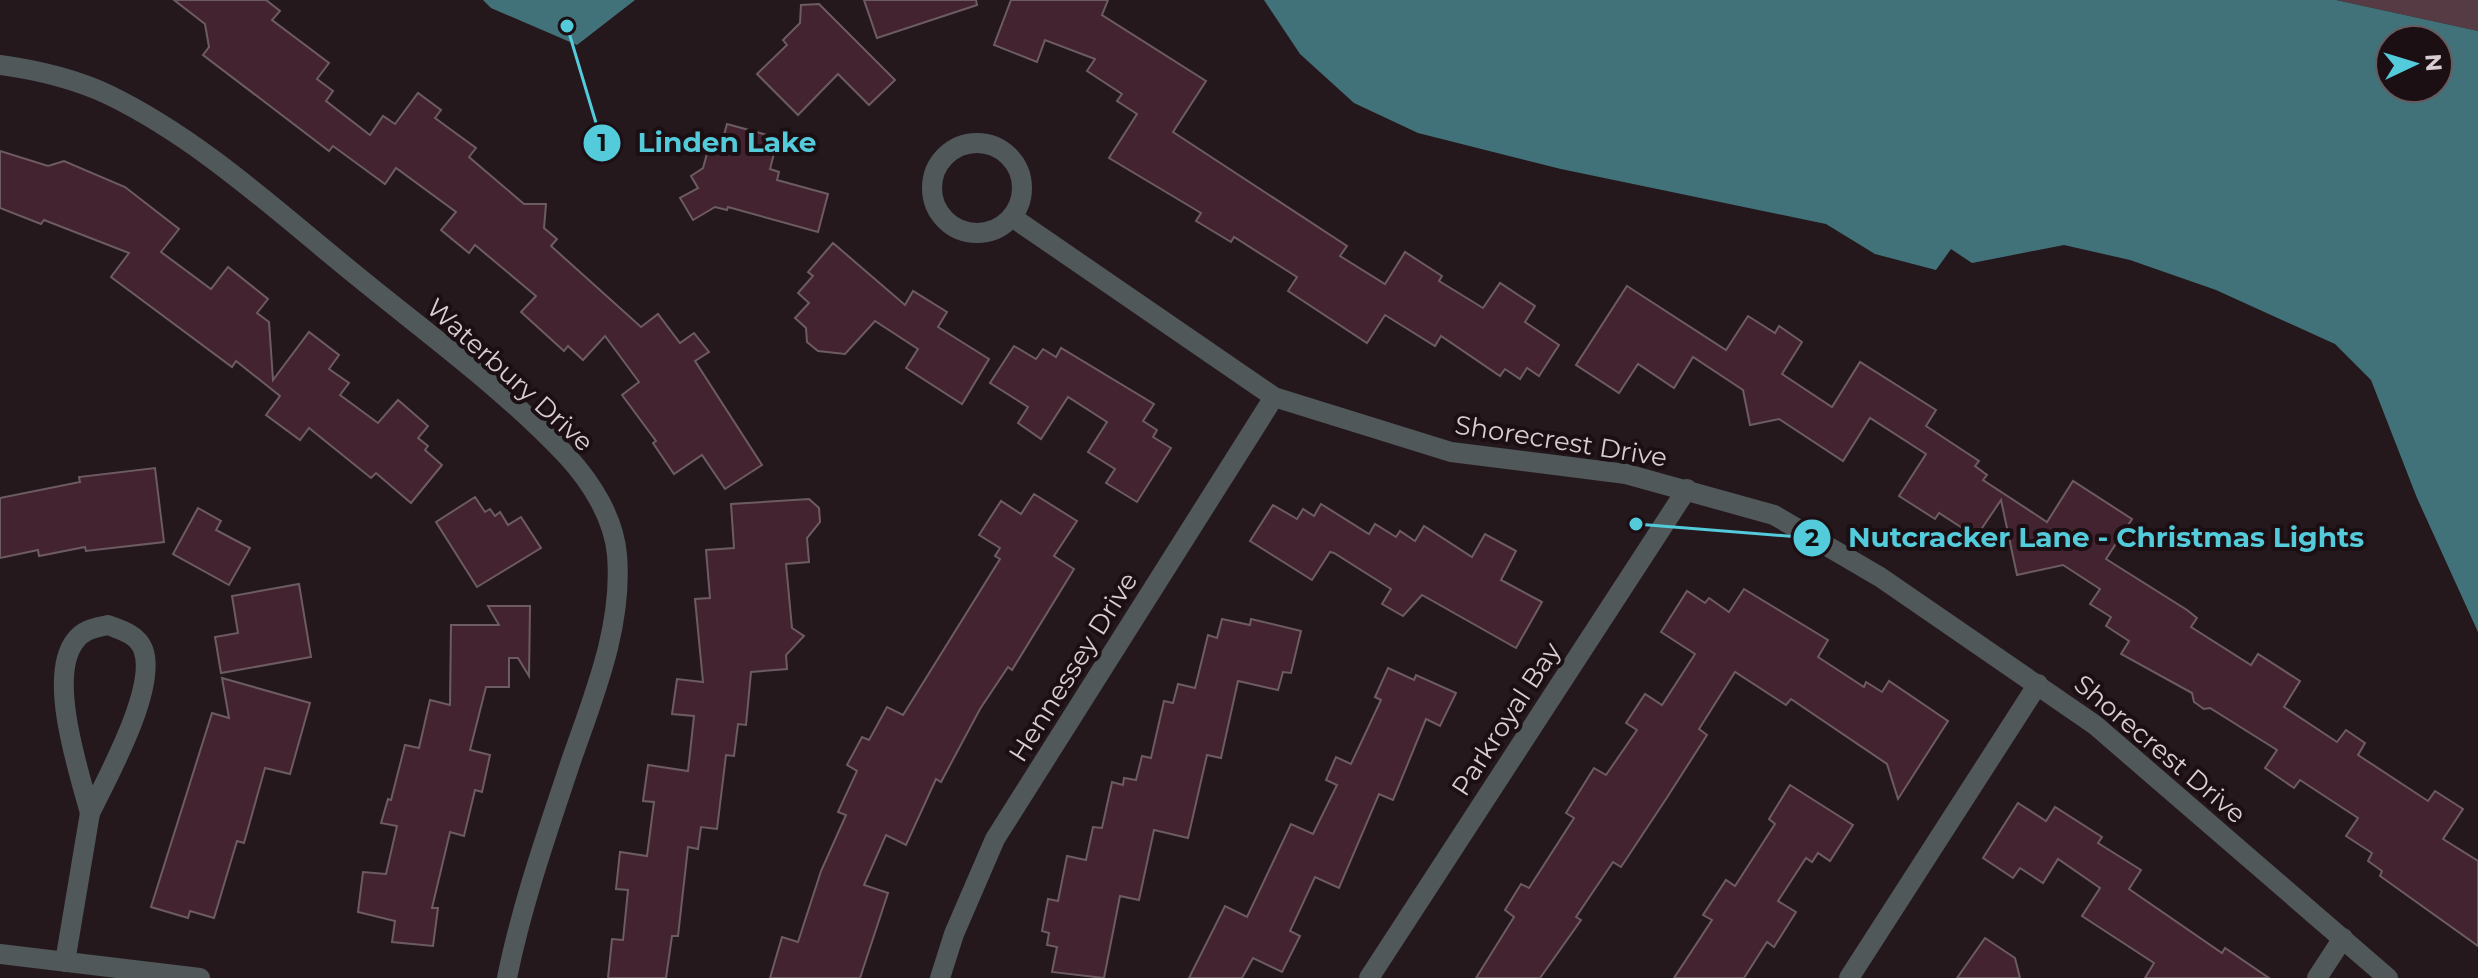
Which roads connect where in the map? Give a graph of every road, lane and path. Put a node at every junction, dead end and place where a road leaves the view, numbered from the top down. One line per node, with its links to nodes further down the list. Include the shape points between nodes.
1 (0, 65): 11 (street, Waterbury Drive, via 71,80 109,96 243,184 483,379 568,457 600,498 617,550 619,592 604,663 521,913)
2 (1012, 217): 2 (street, via 1022,180 1006,154 978,143 949,154 937,168 934,199 948,223 977,234 993,231); 3 (street, Shorecrest Drive)
3 (1274, 397): 4 (street, Shorecrest Drive, via 1451,452 1626,474); 12 (street, Hennessey Drive, via 995,839)
4 (1687, 489): 5 (street, Shorecrest Drive, via 1774,515 1880,577); 13 (street, Parkroyal Bay)
5 (2038, 684): 7 (street, Shorecrest Drive, via 2095,725); 14 (street)
6 (90, 813): 6 (street, via 124,741 145,668 143,648 130,633 108,625 87,629 74,642 64,676 71,738); 9 (street)
7 (2343, 938): 15 (street); 16 (street, Shorecrest Drive)
8 (0, 954): 9 (street)
9 (65, 962): 10 (street)
10 (200, 978)
11 (507, 978)
12 (940, 978)
13 (1369, 978)
14 (1849, 978)
15 (2317, 978)
16 (2388, 978)

